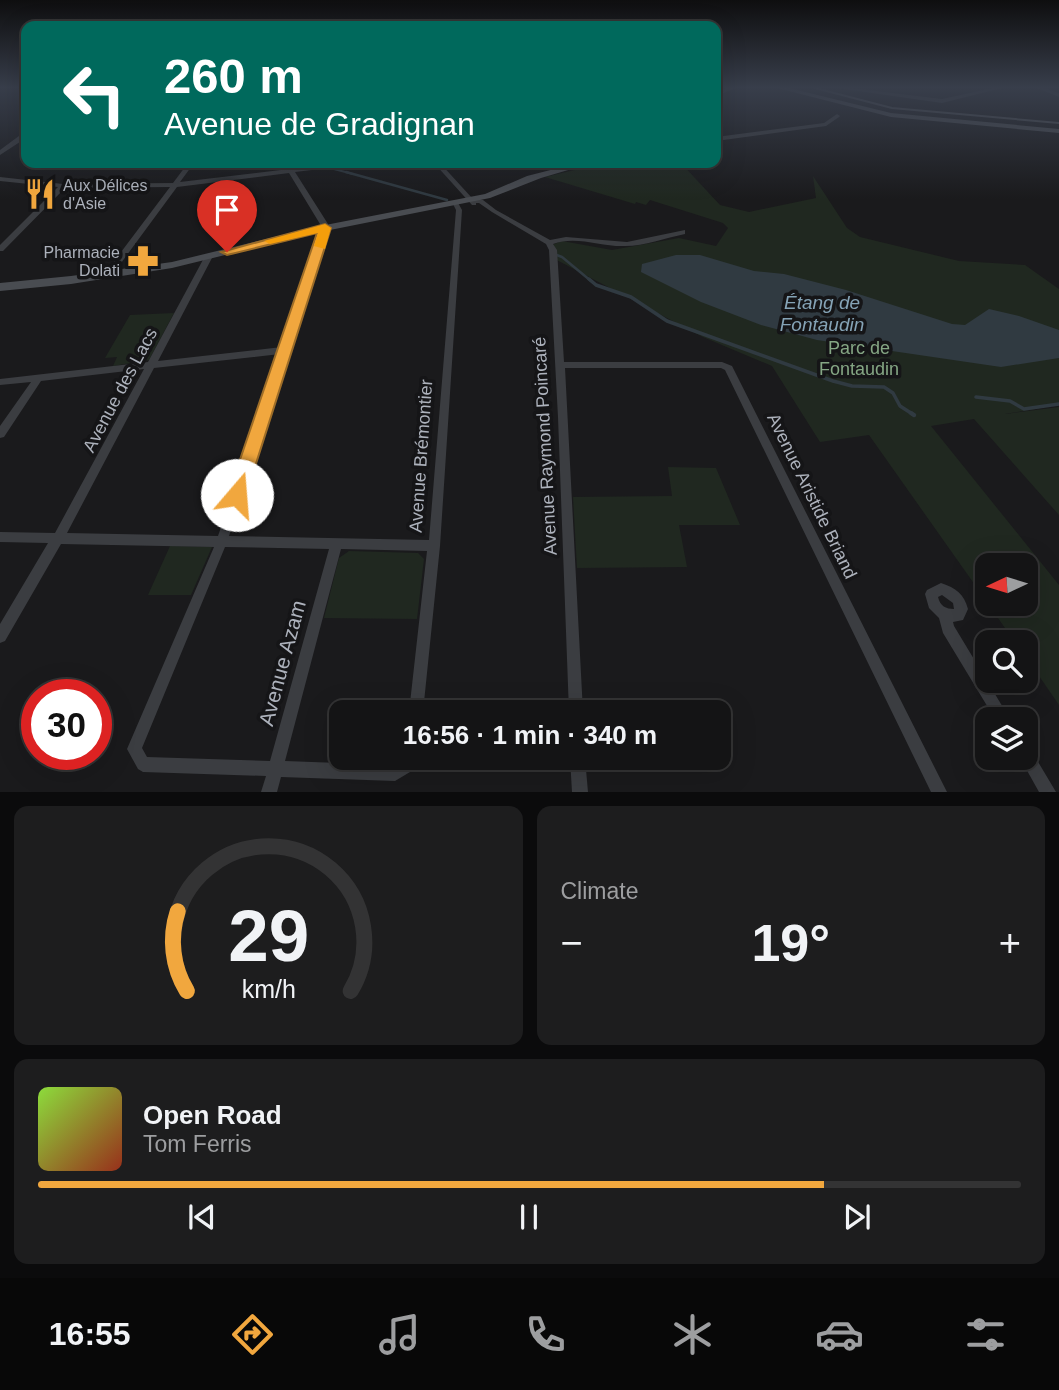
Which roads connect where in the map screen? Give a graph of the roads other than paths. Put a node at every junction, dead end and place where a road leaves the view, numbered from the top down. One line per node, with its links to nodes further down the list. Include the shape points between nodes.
1 (820, 125): 6 (street)
2 (1026, 125): 4 (main road)
3 (1030, 125): 4 (main road)
4 (1058, 127)
5 (21, 138): 7 (street)
6 (721, 138)
7 (0, 153)
8 (187, 168): 15 (street)
9 (292, 168): 13 (street)
10 (315, 168): 13 (street)
11 (441, 168): 17 (street)
12 (569, 168): 17 (main road)
13 (291, 171): 15 (street); 19 (street)
14 (0, 179): 16 (street)
15 (174, 184): 16 (street); 24 (street)
16 (62, 186): 22 (street)
17 (469, 200): 18 (main road); 21 (street)
18 (455, 202): 19 (main road); 36 (street, Avenue Brémontier, via 459,210)
19 (325, 228): 23 (main road); 26 (street)
20 (682, 232): 21 (street, via 623,244 566,237)
21 (549, 243): 28 (street, Avenue Raymond Poincaré)
22 (0, 249)
23 (209, 256): 24 (main road); 27 (street, Avenue des Lacs)
24 (107, 276): 25 (main road)
25 (0, 287)
26 (285, 350): 27 (street); 34 (street)
27 (151, 365): 29 (street); 33 (street, Avenue des Lacs)
28 (560, 365): 40 (street, Avenue Raymond Poincaré); 48 (street, Avenue Aristide Briand, via 729,368)
29 (37, 380): 30 (street); 31 (street)
30 (0, 382)
31 (0, 434)
32 (0, 537): 33 (street)
33 (57, 538): 34 (street); 38 (street, Avenue des Lacs)
34 (222, 541): 35 (street); 42 (street, via 134,749 143,764)
35 (336, 545): 36 (street); 42 (street, Avenue Azam)
36 (433, 546): 39 (street, Avenue Brémontier)
37 (945, 615): 41 (street, via 948,628)
38 (0, 636)
39 (417, 700)
40 (575, 700)
41 (996, 707)
42 (274, 769): 43 (street); 46 (street, Avenue Azam)
43 (400, 770)
44 (579, 770): 47 (street)
45 (1035, 770): 49 (street)
46 (269, 792)
47 (580, 792)
48 (939, 792)
49 (1048, 792)

